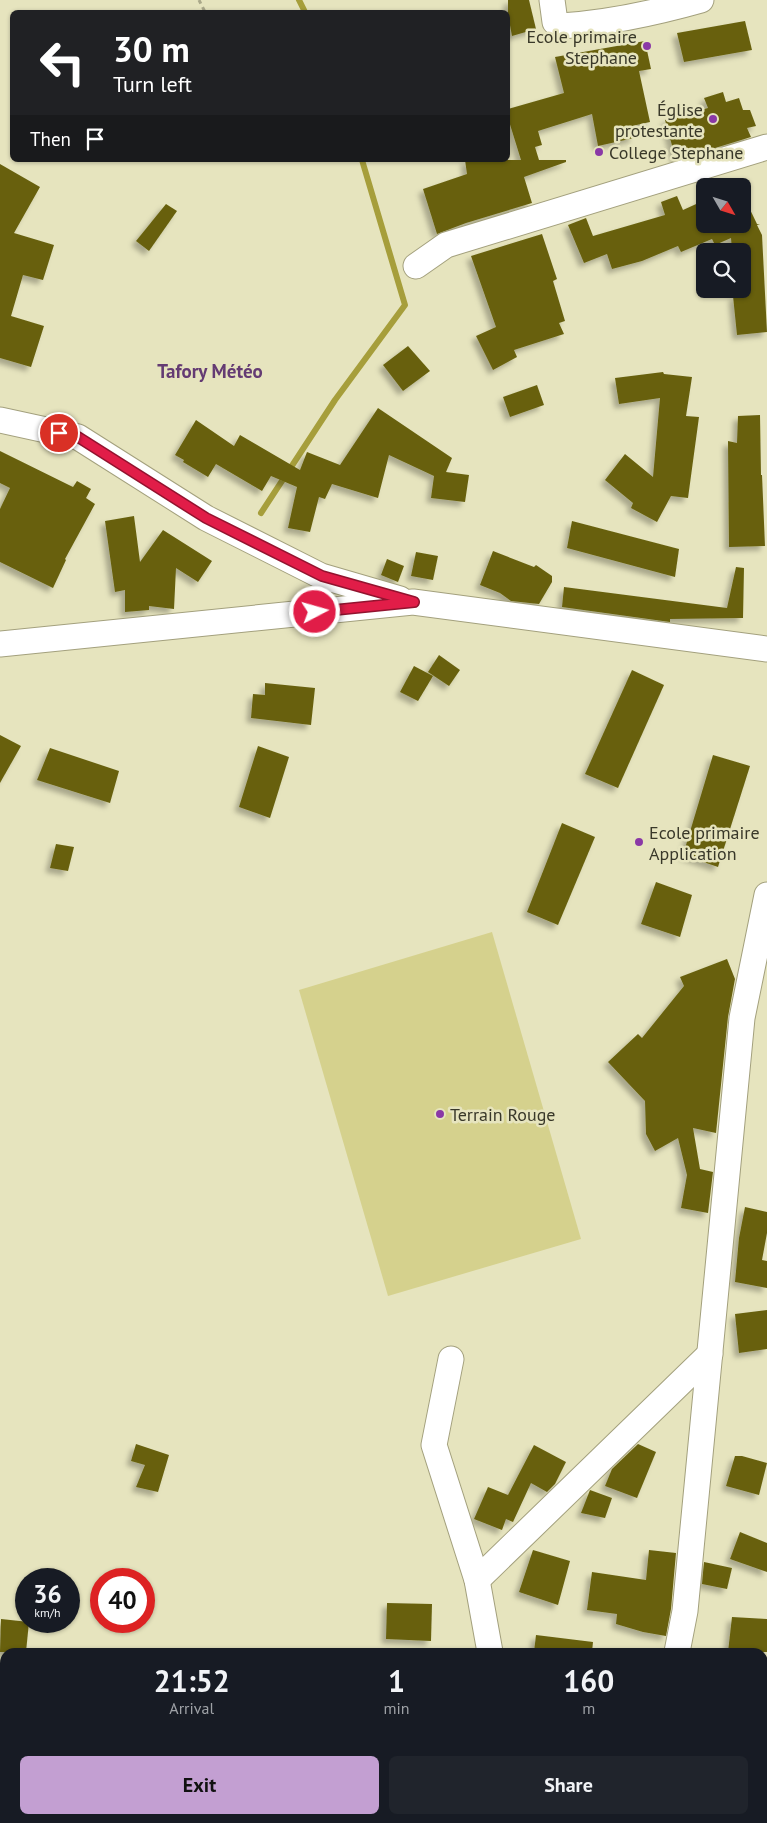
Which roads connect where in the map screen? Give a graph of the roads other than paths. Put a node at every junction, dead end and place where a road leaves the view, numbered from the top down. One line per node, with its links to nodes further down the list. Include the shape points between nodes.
1 (552, 0): 2 (street, via 555,22 561,26 588,25)
2 (700, 0)
3 (767, 147): 4 (street, via 446,245)
4 (416, 266)
5 (0, 420): 6 (street, via 78,437 206,518 322,576)
6 (414, 602): 7 (street); 8 (street)
7 (0, 644)
8 (767, 649)
9 (767, 895): 10 (street, via 742,1018)
10 (710, 1354): 12 (street); 14 (street, via 685,1611)
11 (451, 1359): 12 (street, via 434,1444)
12 (477, 1580): 13 (street)
13 (489, 1648)
14 (678, 1648)

